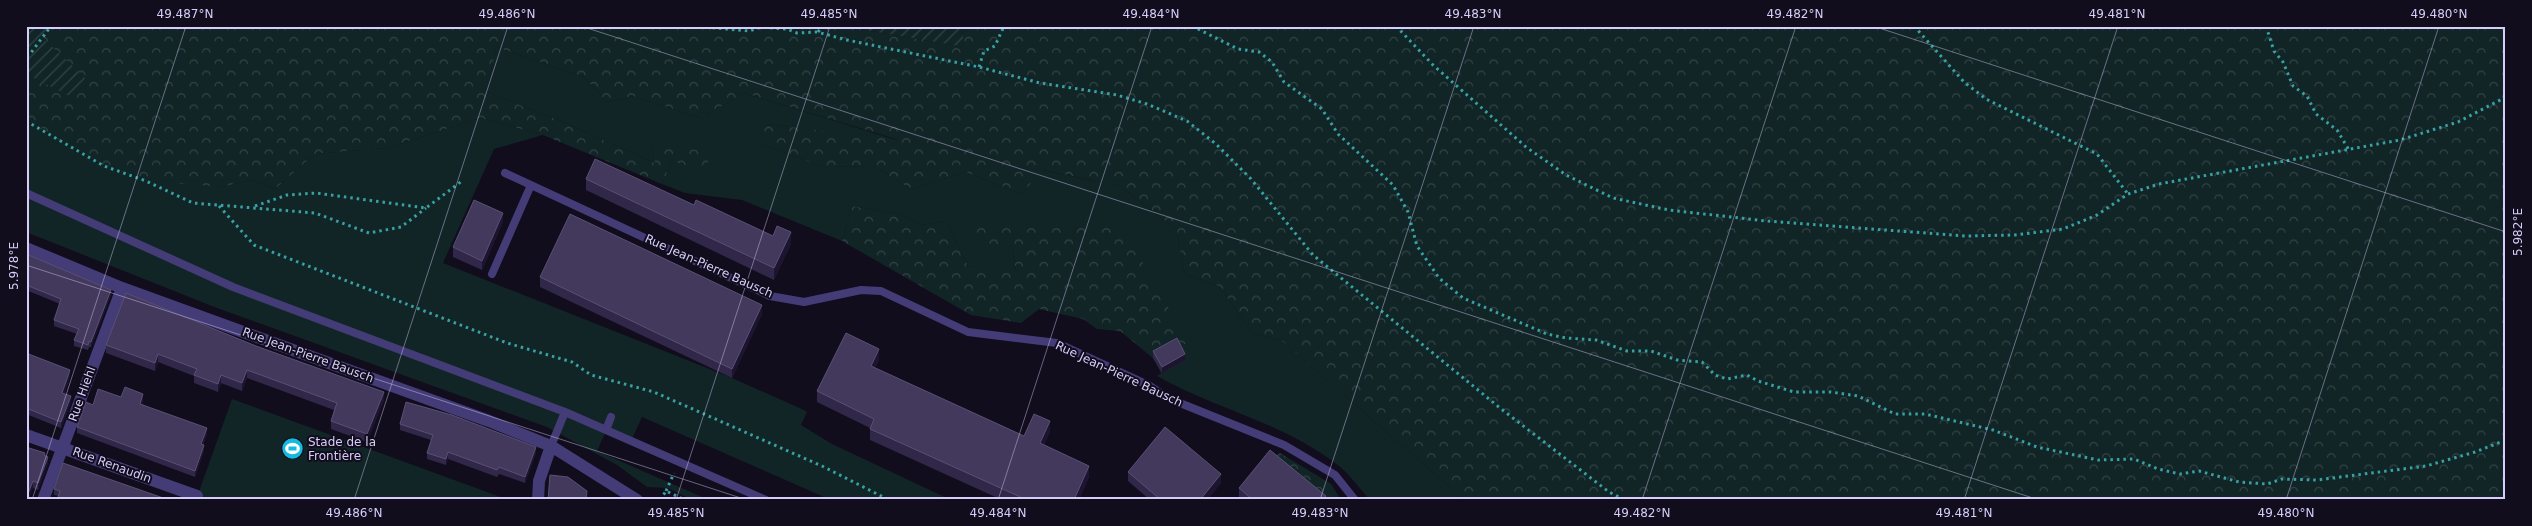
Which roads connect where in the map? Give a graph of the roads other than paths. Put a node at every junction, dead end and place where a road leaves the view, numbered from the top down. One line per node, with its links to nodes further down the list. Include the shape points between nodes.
1 (505, 173): 2 (lane, Rue Jean-Pierre Bausch)
2 (531, 185): 5 (lane); 18 (lane, Rue Jean-Pierre Bausch, via 770,296 804,302 861,290 881,291 968,332 1057,343 1150,386 1170,399 1284,445 1336,475)
3 (26, 193): 7 (lane, via 258,297)
4 (26, 248): 6 (street, Rue Jean-Pierre Bausch)
5 (492, 274)
6 (122, 288): 11 (street, Rue Jean-Pierre Bausch, via 480,417); 12 (street, Rue Hiehl)
7 (565, 412): 9 (lane); 11 (lane)
8 (612, 417): 9 (lane)
9 (606, 430): 17 (lane)
10 (26, 435): 12 (street, Rue Renaudin)
11 (551, 446): 15 (street, via 540,481); 16 (street, Rue Jean-Pierre Bausch)
12 (62, 447): 13 (street, Rue Renaudin); 14 (street, Rue Hiehl)
13 (197, 496)
14 (43, 500)
15 (538, 500)
16 (638, 500)
17 (766, 500)
18 (1354, 500)

